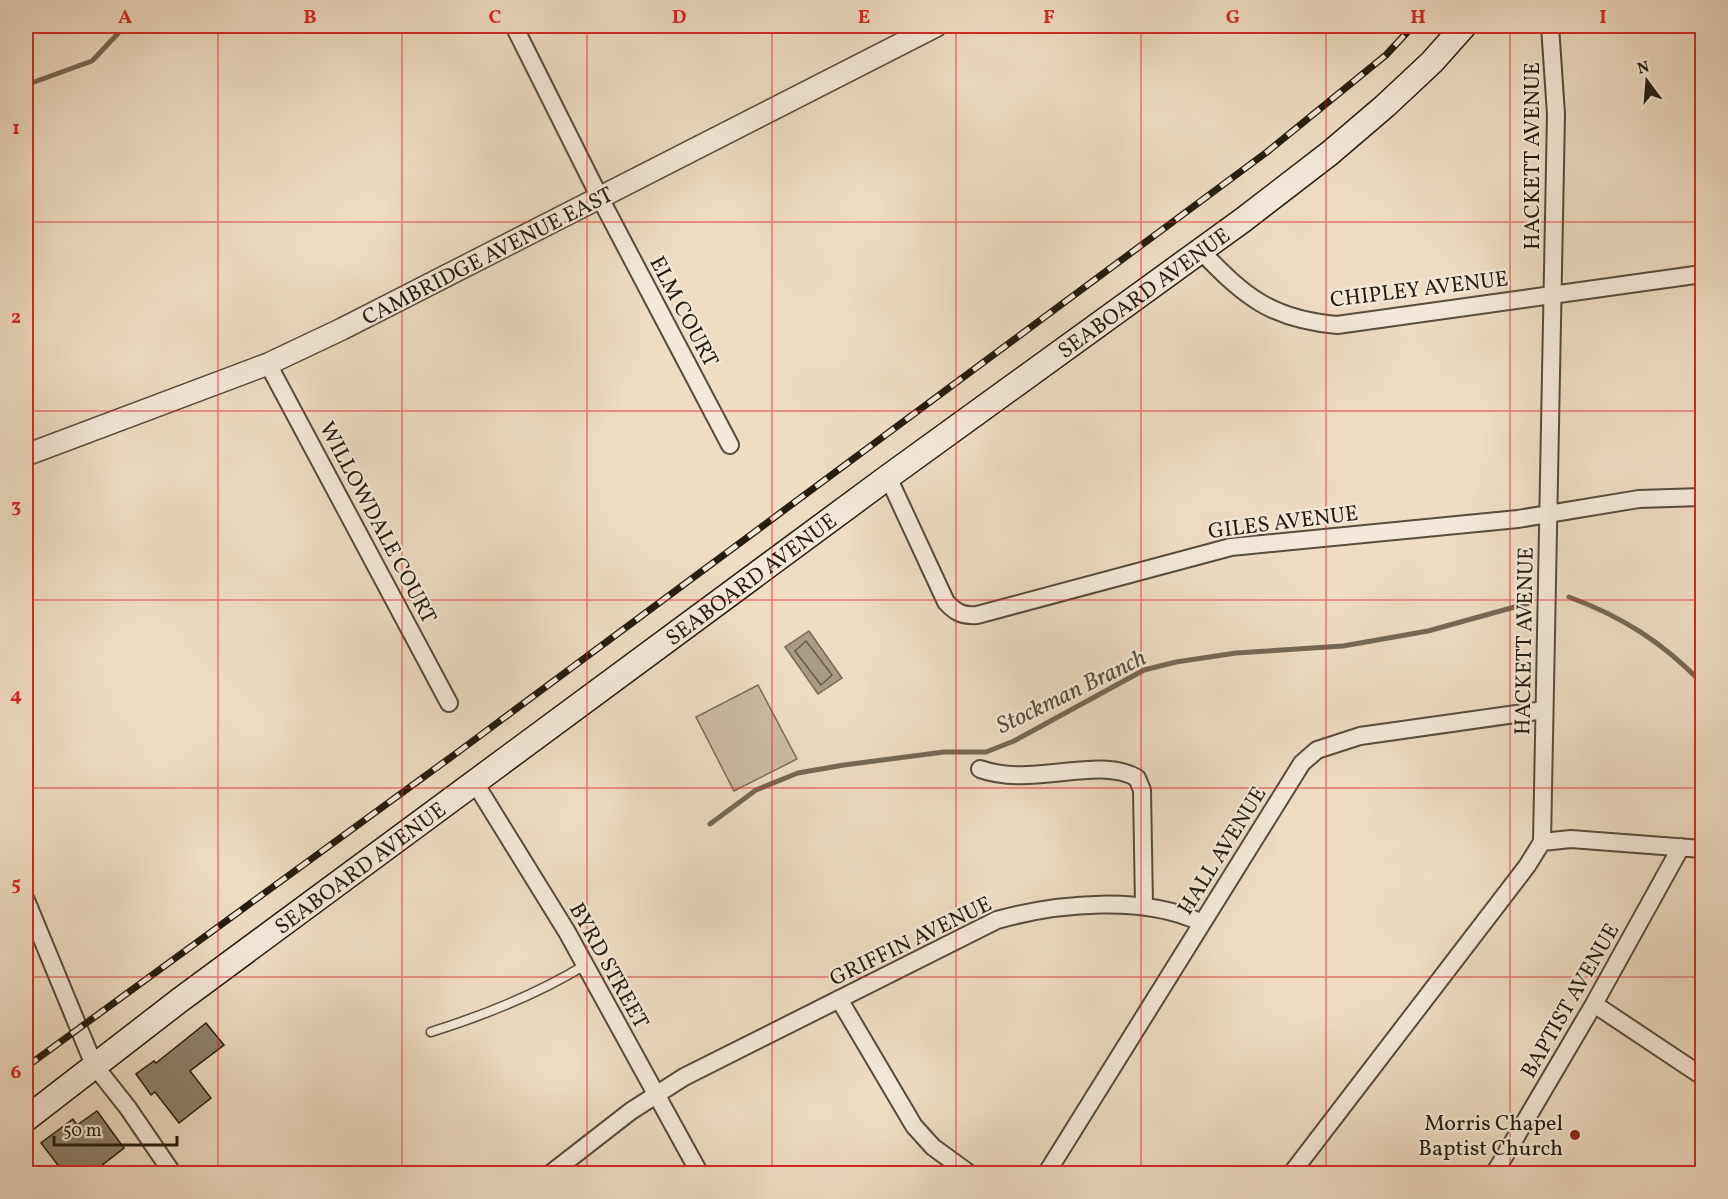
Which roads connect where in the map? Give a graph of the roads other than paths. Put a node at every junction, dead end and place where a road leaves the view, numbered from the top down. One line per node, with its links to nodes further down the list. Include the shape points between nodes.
1 (514, 26): 5 (street, ELM COURT)
2 (936, 26): 5 (street, CAMBRIDGE AVENUE EAST)
3 (1464, 26): 6 (main road, SEABOARD AVENUE, via 1377,113)
4 (1550, 26): 8 (street, HACKETT AVENUE, via 1556,114)
5 (600, 198): 9 (street, CAMBRIDGE AVENUE EAST); 10 (street, ELM COURT)
6 (1201, 251): 8 (street, CHIPLEY AVENUE, via 1234,286 1257,303 1283,315 1316,323 1356,323); 12 (main road, SEABOARD AVENUE)
7 (1702, 274): 8 (street, CHIPLEY AVENUE)
8 (1553, 294): 14 (street, HACKETT AVENUE)
9 (268, 364): 11 (street, CAMBRIDGE AVENUE EAST); 15 (street, WILLOWDALE COURT)
10 (730, 446)
11 (26, 455)
12 (888, 477): 14 (street, GILES AVENUE, via 946,602 953,611 965,616 1230,547); 18 (main road, SEABOARD AVENUE)
13 (1702, 497): 14 (street, GILES AVENUE, via 1639,499)
14 (1548, 514): 16 (street, HACKETT AVENUE)
15 (449, 703)
16 (1544, 710): 19 (street, HACKETT AVENUE); 24 (street, HALL AVENUE, via 1360,736 1317,750 1302,763)
17 (981, 769): 23 (street, via 1012,777 1112,770 1137,778 1142,790)
18 (475, 783): 25 (street, BYRD STREET); 29 (main road, SEABOARD AVENUE)
19 (1542, 842): 20 (street, via 1570,839); 38 (street)
20 (1681, 847): 21 (street); 27 (street, BAPTIST AVENUE)
21 (1702, 849)
22 (26, 900): 29 (street)
23 (1144, 905): 24 (street, GRIFFIN AVENUE); 26 (street, GRIFFIN AVENUE, via 1041,911 997,920)
24 (1202, 922): 37 (street, HALL AVENUE)
25 (585, 965): 28 (lane, via 495,1011); 31 (street, BYRD STREET)
26 (839, 999): 31 (street, GRIFFIN AVENUE); 36 (street, via 914,1125 933,1147)
27 (1594, 1004): 30 (street); 39 (street, BAPTIST AVENUE)
28 (431, 1032)
29 (94, 1065): 32 (main road, SEABOARD AVENUE); 33 (street)
30 (1702, 1076)
31 (657, 1094): 34 (street, GRIFFIN AVENUE); 35 (street, BYRD STREET)
32 (26, 1119)
33 (173, 1173)
34 (550, 1173)
35 (700, 1173)
36 (970, 1173)
37 (1046, 1173)
38 (1291, 1173)
39 (1494, 1173)

